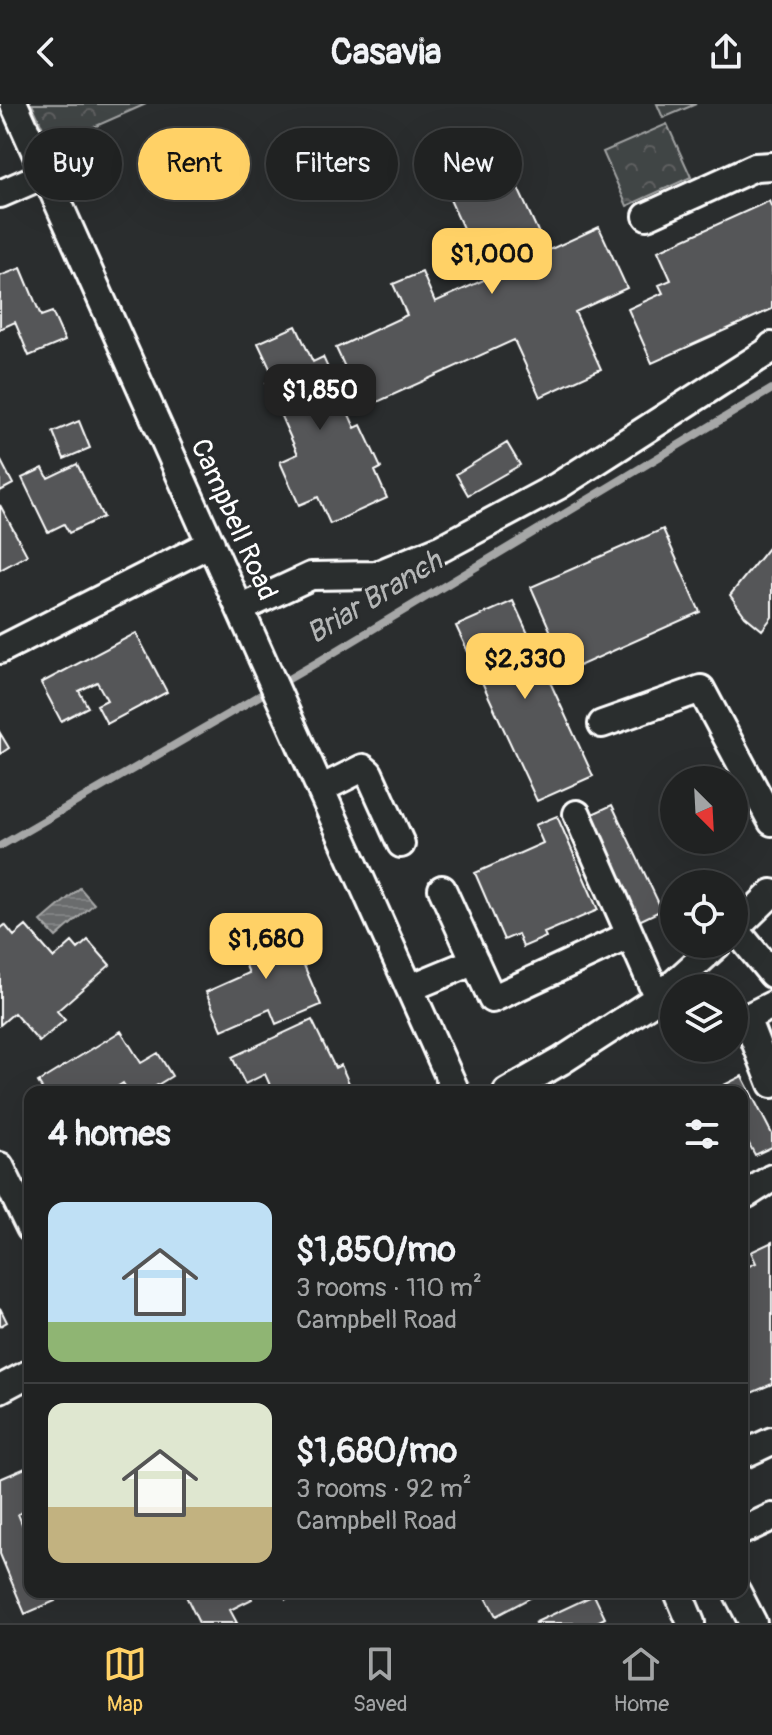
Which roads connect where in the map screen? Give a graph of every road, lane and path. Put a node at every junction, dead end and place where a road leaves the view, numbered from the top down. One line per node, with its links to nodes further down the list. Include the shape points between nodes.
1 (14, 104): 2 (street, Campbell Road)
2 (25, 128)
3 (772, 166): 7 (street, via 755,167)
4 (24, 184): 5 (street)
5 (0, 194)
6 (58, 200): 9 (street, Campbell Road)
7 (647, 216)
8 (772, 346): 10 (street, via 558,486 442,548 376,575 311,576)
9 (211, 543): 10 (street, Campbell Road); 11 (street)
10 (240, 609): 13 (street, Campbell Road)
11 (0, 650)
12 (602, 724): 15 (street, via 701,689)
13 (321, 789): 16 (street, via 363,768); 25 (street, Campbell Road)
14 (577, 814): 20 (street)
15 (772, 822)
16 (401, 844)
17 (442, 889): 23 (street)
18 (772, 893): 19 (street)
19 (748, 916)
20 (630, 935): 23 (street, via 492,999); 26 (street)
21 (748, 952): 24 (street)
22 (702, 958): 26 (street)
23 (475, 961): 25 (street)
24 (772, 974)
25 (410, 988): 29 (street, Campbell Road)
26 (658, 998): 30 (street)
27 (772, 1005): 28 (street, via 746,1018)
28 (772, 1084)
29 (453, 1086)
30 (517, 1086)
31 (0, 1166): 34 (street)
32 (772, 1178): 33 (street)
33 (748, 1193)
34 (24, 1216)
35 (24, 1376): 36 (street)
36 (0, 1389)
37 (772, 1441): 38 (street)
38 (748, 1452)
39 (772, 1517): 40 (street)
40 (748, 1527)
41 (681, 1598): 43 (street)
42 (740, 1598): 44 (street)
43 (691, 1623)
44 (753, 1623)

